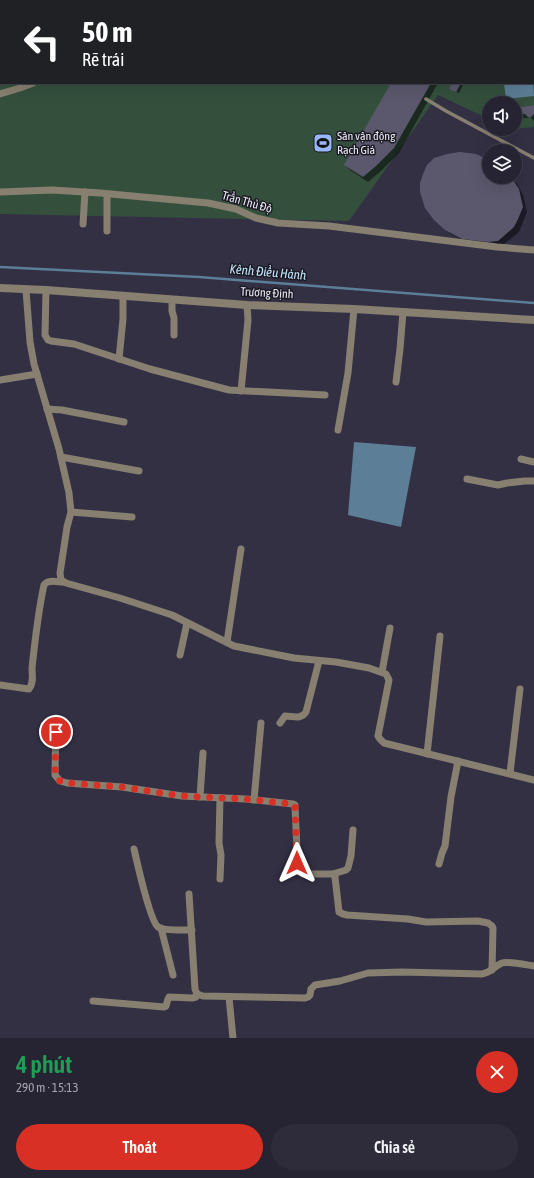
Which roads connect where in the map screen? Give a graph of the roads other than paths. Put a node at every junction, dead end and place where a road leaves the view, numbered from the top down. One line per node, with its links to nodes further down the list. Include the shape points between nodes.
1 (30, 84): 2 (street)
2 (0, 94)
3 (426, 98): 4 (lane)
4 (534, 158)
5 (0, 192): 6 (street, Trần Thủ Độ)
6 (85, 192): 7 (street, Trần Thủ Độ); 8 (street)
7 (107, 194): 9 (street); 10 (street, Trần Thủ Độ, via 208,203 278,223 329,226)
8 (83, 224)
9 (107, 231)
10 (534, 250)
11 (0, 288): 12 (street, Trương Định)
12 (26, 290): 13 (street, Trương Định); 22 (street, via 30,342)
13 (46, 290): 14 (street, Trương Định); 21 (street, via 44,335 48,340 74,344)
14 (123, 296): 15 (street, Trương Định); 21 (street)
15 (172, 300): 16 (street, Trương Định); 20 (street)
16 (247, 305): 17 (street, Trương Định); 25 (street, via 248,320)
17 (354, 309): 18 (street, Trương Định); 29 (street, via 348,373)
18 (403, 312): 19 (street, Trương Định); 24 (street)
19 (534, 320)
20 (174, 335)
21 (119, 359): 25 (street, via 229,390)
22 (37, 374): 23 (street); 27 (street)
23 (0, 380)
24 (396, 382)
25 (241, 391): 26 (street)
26 (325, 396)
27 (47, 409): 28 (street); 30 (street)
28 (124, 422)
29 (338, 430)
30 (61, 457): 33 (street); 36 (street)
31 (521, 459): 32 (street)
32 (534, 462)
33 (139, 471)
34 (467, 479): 35 (street, via 498,485)
35 (534, 481)
36 (71, 512): 37 (street); 39 (street, via 60,573)
37 (132, 517)
38 (241, 549): 43 (street)
39 (63, 582): 40 (street, via 151,608); 47 (street, via 45,582 44,585 31,688)
40 (187, 622): 43 (street); 44 (street)
41 (390, 628): 46 (street)
42 (440, 636): 53 (street)
43 (227, 642): 45 (street, via 234,646 294,658)
44 (180, 655)
45 (318, 660): 46 (street); 51 (street, via 306,712 300,718 285,716)
46 (382, 672): 53 (street, via 389,680 378,736 384,743)
47 (0, 685)
48 (520, 689): 55 (street)
49 (56, 718): 57 (street, via 55,775 60,781)
50 (261, 723): 59 (street)
51 (280, 723)
52 (203, 753): 57 (street)
53 (427, 754): 54 (street)
54 (458, 761): 55 (street); 62 (street, via 445,846)
55 (510, 773): 56 (street)
56 (534, 780)
57 (200, 797): 58 (street)
58 (220, 798): 59 (street); 64 (street)
59 (254, 800): 63 (street, via 295,805 298,870 303,874)
60 (353, 830): 63 (street, via 348,868)
61 (134, 849): 66 (street, via 155,924)
62 (439, 864)
63 (333, 874): 69 (street, via 338,908 343,914 426,922 488,923 493,928)
64 (220, 879)
65 (189, 894): 67 (street)
66 (161, 928): 67 (street); 70 (street)
67 (192, 930): 71 (street)
68 (534, 966): 69 (street, via 501,963)
69 (492, 970): 72 (street, via 482,974 368,973 314,985 305,998)
70 (173, 975)
71 (197, 994): 72 (street); 73 (street, via 192,998 169,997 164,1007)
72 (229, 997): 74 (street)
73 (93, 1002)
74 (233, 1038)

